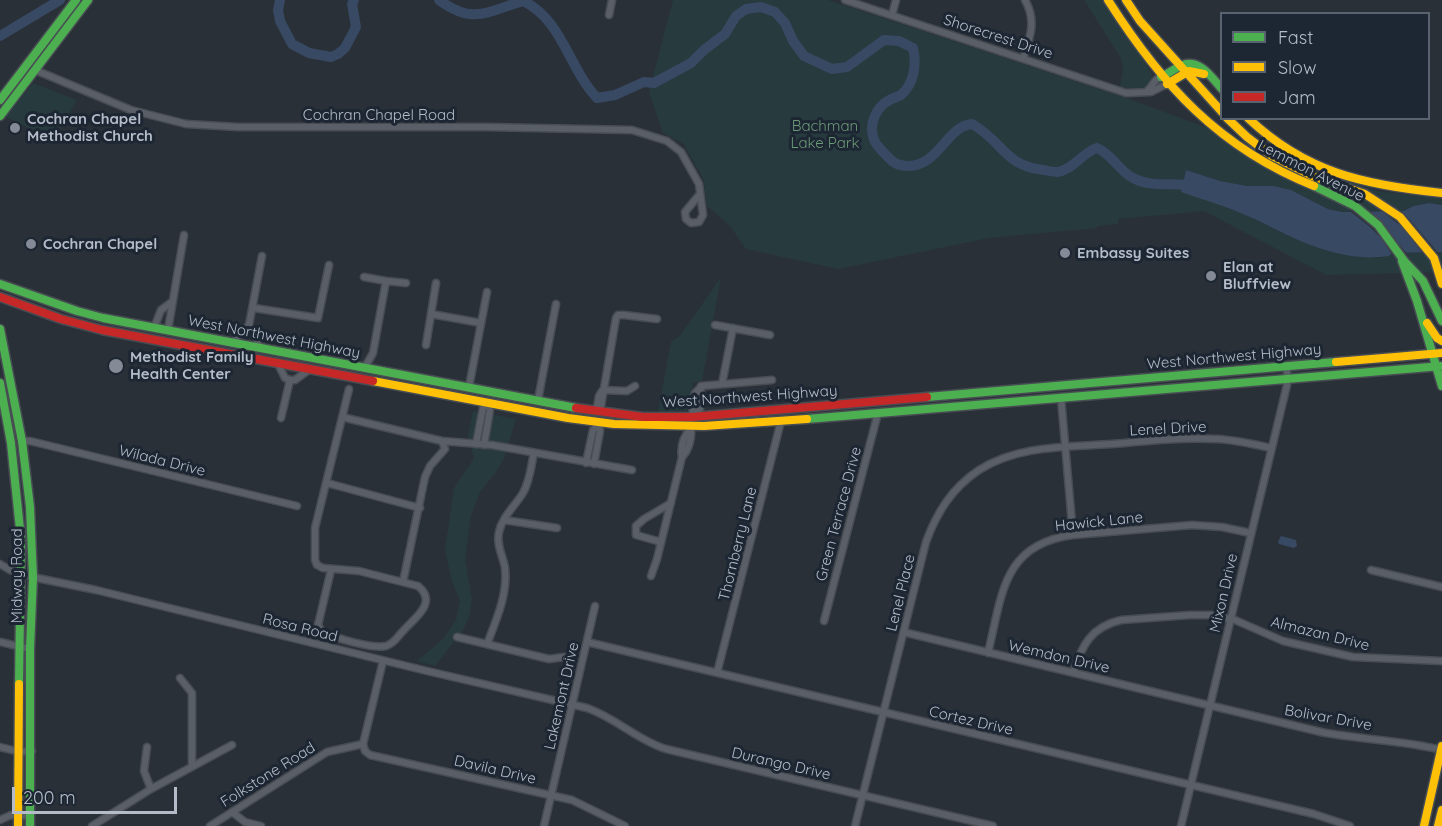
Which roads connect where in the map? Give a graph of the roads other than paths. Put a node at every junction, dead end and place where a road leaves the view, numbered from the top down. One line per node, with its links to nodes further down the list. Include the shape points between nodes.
1 (76, 0): 12 (main road)
2 (88, 0): 12 (main road)
3 (612, 0): 9 (street)
4 (844, 0): 10 (street, Shorecrest Drive)
5 (896, 0): 10 (street)
6 (1025, 0): 11 (street, via 1032,20)
7 (1108, 0): 15 (main road, Lemmon Avenue)
8 (1126, 0): 13 (main road)
9 (609, 15)
10 (892, 15): 11 (street, Shorecrest Drive)
11 (1023, 59): 18 (street, Shorecrest Drive, via 1126,93)
12 (31, 68): 19 (main road); 21 (main road); 25 (street, Cochran Chapel Road, via 131,110 186,124 238,128 632,130 678,148 698,180)
13 (1181, 70): 14 (main road, via 1190,64 1197,65); 15 (main road, Shorecrest Drive); 17 (main road)
14 (1212, 79): 16 (main road); 17 (main road, via 1201,80)
15 (1164, 80): 18 (street, Shorecrest Drive); 18 (street, Shorecrest Drive, via 1156,79); 29 (main road, Lemmon Avenue, via 1198,115 1247,153 1352,205 1381,228)
16 (1220, 88)
17 (1200, 90): 20 (main road)
18 (1144, 93)
19 (0, 100)
20 (1220, 111)
21 (0, 116)
22 (1229, 120): 28 (main road, Lemmon Avenue, via 1272,156 1312,176 1365,194 1386,207 1410,228)
23 (1250, 120): 24 (main road, via 1284,149 1326,170 1380,186)
24 (1442, 193)
25 (700, 194): 25 (street, Cochran Chapel Road, via 685,212 691,223 699,222 703,215)
26 (184, 235): 40 (street)
27 (262, 256): 42 (street)
28 (1433, 257): 30 (main road); 37 (main road, Lemmon Avenue)
29 (1402, 259): 44 (main road); 46 (main road, Lemmon Avenue, via 1420,276)
30 (1442, 264)
31 (328, 265): 42 (street, via 318,318)
32 (364, 277): 33 (street)
33 (386, 281): 34 (street); 62 (street)
34 (406, 283)
35 (436, 283): 43 (street)
36 (0, 284): 48 (main road, West Northwest Highway, via 77,311)
37 (1442, 284)
38 (487, 292): 47 (street)
39 (0, 297): 54 (main road, West Northwest Highway)
40 (172, 302): 51 (street, via 161,310); 55 (street)
41 (556, 304): 89 (street)
42 (254, 308): 49 (street)
43 (431, 314): 47 (street); 60 (street)
44 (1422, 316): 57 (main road); 63 (main road)
45 (657, 319): 85 (street, via 618,315)
46 (1442, 321)
47 (481, 323): 82 (street)
48 (140, 325): 51 (main road, West Northwest Highway); 54 (main road, via 106,325)
49 (249, 325): 59 (street); 61 (street)
50 (715, 325): 52 (street)
51 (154, 328): 55 (main road, West Northwest Highway)
52 (733, 328): 56 (street); 78 (street)
53 (0, 329): 73 (main road, Midway Road)
54 (102, 330): 58 (main road, West Northwest Highway)
55 (168, 330): 58 (main road); 59 (main road, West Northwest Highway)
56 (770, 335)
57 (1442, 341)
58 (165, 342): 65 (main road, West Northwest Highway)
59 (233, 342): 61 (main road, West Northwest Highway)
60 (426, 345)
61 (260, 347): 68 (main road, West Northwest Highway)
62 (373, 353): 68 (street); 70 (street)
63 (1438, 353): 64 (main road, West Northwest Highway); 67 (main road)
64 (1354, 360): 66 (main road, West Northwest Highway); 71 (main road)
65 (277, 362): 69 (main road, West Northwest Highway); 75 (street)
66 (1287, 366): 72 (main road, West Northwest Highway); 74 (street, Mixon Drive)
67 (1439, 366): 71 (main road, West Northwest Highway); 81 (main road)
68 (365, 367): 70 (main road, West Northwest Highway)
69 (310, 369): 75 (street); 92 (main road, West Northwest Highway)
70 (380, 370): 82 (main road, West Northwest Highway)
71 (1356, 373): 74 (main road, West Northwest Highway)
72 (1164, 376): 79 (main road, West Northwest Highway); 84 (main road)
73 (11, 378): 77 (main road); 103 (main road, Midway Road)
74 (1287, 379): 84 (main road, West Northwest Highway); 109 (street, Mixon Drive)
75 (290, 380): 99 (street)
76 (772, 380): 78 (street)
77 (0, 382): 105 (main road, Midway Road)
78 (722, 384): 98 (street, via 701,386)
79 (1062, 385): 87 (main road, West Northwest Highway); 90 (main road, via 1057,391 1033,395)
80 (635, 386): 85 (street, via 627,391)
81 (1442, 386)
82 (469, 387): 86 (main road, West Northwest Highway)
83 (349, 389): 97 (street)
84 (1165, 389): 88 (main road, West Northwest Highway)
85 (603, 390): 95 (street)
86 (490, 391): 89 (main road, West Northwest Highway); 92 (main road)
87 (996, 391): 91 (main road, West Northwest Highway); 93 (main road)
88 (1061, 398): 90 (main road, West Northwest Highway); 108 (street)
89 (538, 400): 95 (main road, West Northwest Highway)
90 (1029, 400): 93 (main road, West Northwest Highway)
91 (879, 401): 94 (main road, West Northwest Highway); 96 (main road)
92 (488, 403): 101 (main road, West Northwest Highway); 106 (street, via 483,408); 107 (street)
93 (996, 403): 96 (main road, West Northwest Highway)
94 (780, 409): 98 (main road, West Northwest Highway); 100 (main road)
95 (600, 412): 98 (main road, West Northwest Highway); 101 (main road)
96 (878, 413): 100 (main road, West Northwest Highway); 133 (street, Green Terrace Drive)
97 (342, 417): 104 (street); 114 (street)
98 (692, 417): 102 (main road)
99 (280, 418)
100 (781, 421): 102 (main road, West Northwest Highway); 145 (street, Thornberry Lane)
101 (599, 424): 102 (main road, West Northwest Highway); 111 (street, via 593,430); 112 (street)
102 (691, 428): 115 (street, via 685,434)
103 (22, 441): 105 (main road); 116 (street, Wilada Drive); 128 (main road, Midway Road)
104 (442, 441): 106 (street); 117 (street, via 445,449 425,477)
105 (11, 443): 126 (main road, Midway Road)
106 (476, 444): 107 (street)
107 (484, 445): 110 (street)
108 (1065, 447): 109 (street, Lenel Drive, via 1197,438); 121 (street); 134 (street, Lenel Place, via 1011,455 980,469 957,488 932,524)
109 (1271, 448): 120 (street, Mixon Drive)
110 (534, 453): 111 (street); 118 (street, via 524,492)
111 (586, 463): 112 (street)
112 (594, 464): 113 (street)
113 (632, 470)
114 (327, 483): 117 (street); 124 (street, via 315,528 315,555 317,565)
115 (671, 503): 122 (street); 122 (street, via 636,526 636,535)
116 (297, 506)
117 (420, 508): 129 (street)
118 (504, 520): 119 (street); 138 (street, via 498,536 505,582)
119 (557, 528)
120 (1250, 533): 121 (street, Hawick Lane, via 1192,525); 132 (street, Mixon Drive)
121 (1073, 535): 141 (street, Hawick Lane, via 1039,544 1014,567 1005,584)
122 (661, 542): 127 (street)
123 (0, 564): 126 (street, Rosa Road)
124 (331, 570): 129 (street, via 359,571); 129 (street, via 318,628 330,636 372,646 394,642 422,612 424,591)
125 (1371, 570): 130 (street)
126 (22, 574): 128 (street, Rosa Road); 139 (main road, Midway Road)
127 (651, 576)
128 (33, 577): 140 (main road, Midway Road); 143 (street, Rosa Road)
129 (403, 582)
130 (1442, 587)
131 (595, 606): 137 (street, Lakemont Drive)
132 (1230, 619): 144 (street, Almazan Drive, via 1283,641 1353,657); 146 (street, Almazan Drive, via 1199,614 1109,623 1086,642); 149 (street, Mixon Drive)
133 (824, 621)
134 (903, 632): 141 (street, Wemdon Drive); 150 (street, Lenel Place)
135 (457, 637): 138 (street)
136 (0, 642): 139 (street)
137 (587, 642): 145 (street, Cortez Drive); 148 (street, Lakemont Drive)
138 (487, 644): 142 (street, via 549,659)
139 (20, 647): 140 (street); 157 (main road, Midway Road)
140 (30, 649): 156 (main road, Midway Road)
141 (988, 653): 146 (street, Wemdon Drive)
142 (564, 657)
143 (383, 661): 148 (street, Rosa Road); 151 (street)
144 (1442, 661)
145 (717, 673): 150 (street, Cortez Drive)
146 (1073, 673): 149 (street, Wemdon Drive)
147 (180, 678): 158 (street, via 192,693)
148 (572, 705): 161 (street, Lakemont Drive); 162 (street, Durango Drive, via 601,714 659,747)
149 (1210, 705): 155 (street, Bolivar Drive, via 1330,734); 159 (street, Mixon Drive)
150 (882, 712): 159 (street, Cortez Drive); 162 (street, Lenel Place)
151 (363, 744): 161 (street, Davila Drive, via 370,755); 164 (street, Folkstone Road, via 327,752)
152 (231, 745): 158 (street)
153 (0, 747): 157 (street)
154 (147, 747): 160 (street, via 144,771)
155 (1442, 749): 179 (main road)
156 (32, 751): 157 (street); 166 (main road, Midway Road)
157 (20, 752): 165 (main road, Midway Road)
158 (192, 767): 160 (street)
159 (1191, 785): 177 (street, Mixon Drive); 178 (street, Cortez Drive)
160 (152, 789): 170 (street)
161 (551, 795): 173 (street, Lakemont Drive); 174 (street, Davila Drive, via 579,803)
162 (862, 795): 175 (street, Lenel Place); 176 (street, Durango Drive)
163 (1442, 810): 180 (main road)
164 (232, 812): 171 (street, Folkstone Road); 172 (street, via 245,822)
165 (18, 816): 166 (street); 167 (street); 168 (main road, Midway Road)
166 (31, 816): 169 (main road, Midway Road)
167 (0, 820)
168 (18, 826)
169 (30, 826)
170 (93, 826)
171 (210, 826)
172 (261, 826)
173 (544, 826)
174 (625, 826)
175 (855, 826)
176 (993, 826)
177 (1181, 826)
178 (1350, 826)
179 (1424, 826)
180 (1438, 826)

